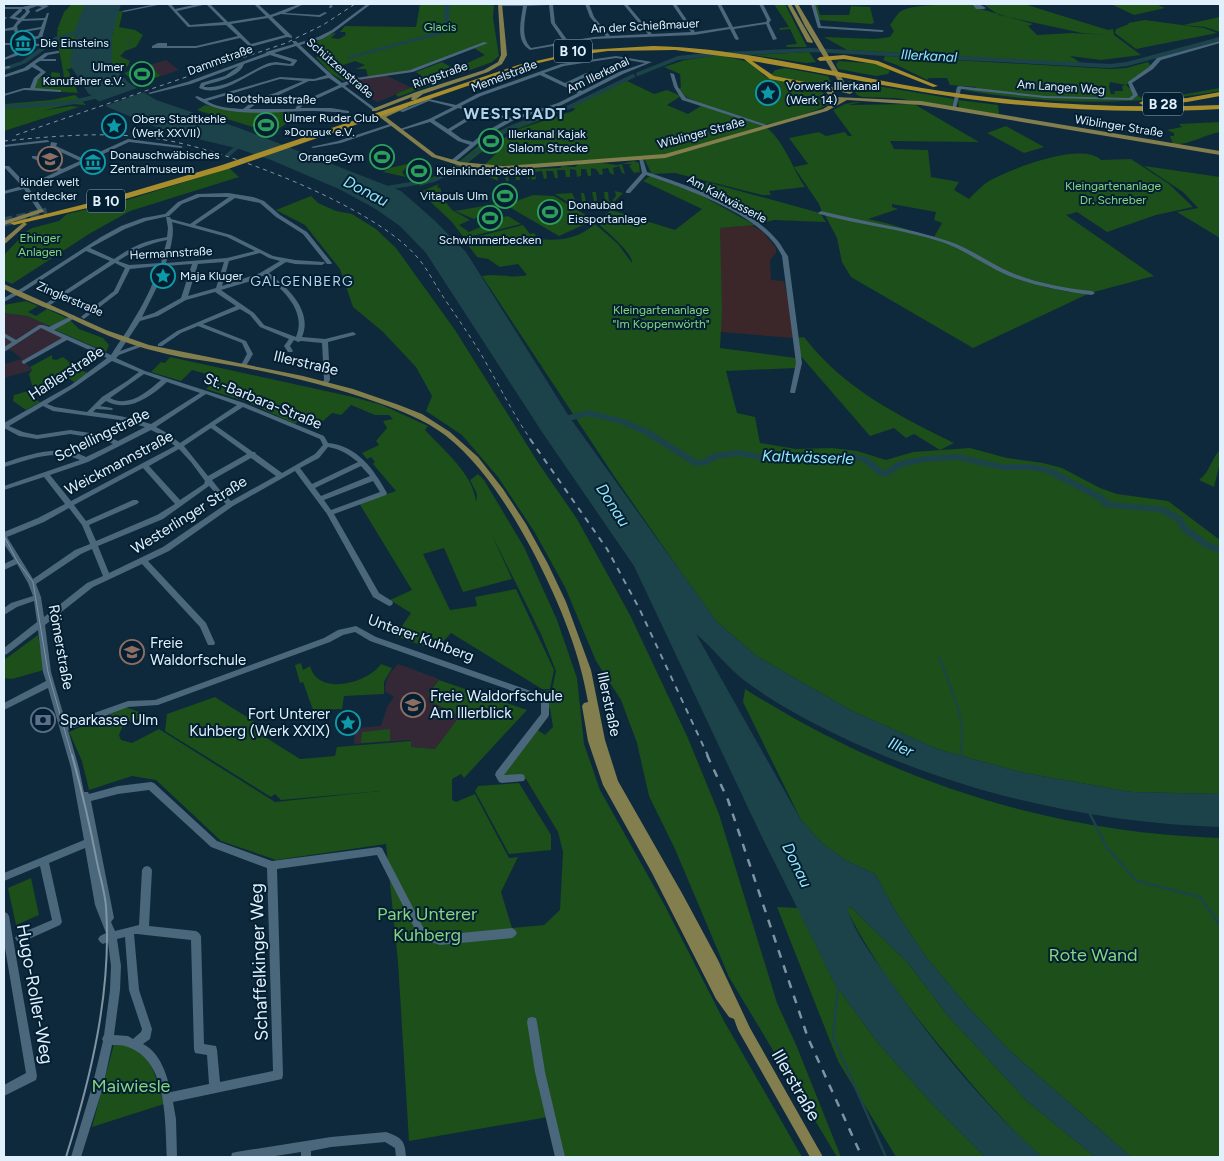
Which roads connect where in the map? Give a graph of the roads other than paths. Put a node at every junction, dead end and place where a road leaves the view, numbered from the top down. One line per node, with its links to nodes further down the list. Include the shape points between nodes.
1 (161, 4): 26 (street)
2 (169, 4): 25 (street)
3 (202, 4): 25 (street)
4 (208, 4): 36 (street)
5 (256, 4): 32 (street, Schützenstraße)
6 (302, 4): 30 (street)
7 (368, 4): 49 (street, via 320,38)
8 (500, 4): 9 (street); 59 (main road)
9 (525, 4): 10 (street); 52 (street, An der Schießmauer, via 522,39 530,49)
10 (551, 4): 11 (street); 52 (street, via 553,23)
11 (559, 4)
12 (587, 4): 45 (street, via 592,17)
13 (625, 4): 44 (street)
14 (674, 4): 43 (street)
15 (719, 4): 39 (street)
16 (761, 4): 37 (street, via 769,20)
17 (790, 4): 58 (main road)
18 (796, 4): 58 (main road)
19 (813, 4): 42 (street, via 819,27)
20 (36, 5): 21 (street); 24 (street); 29 (street, via 27,9)
21 (47, 6): 22 (street); 27 (street)
22 (55, 7)
23 (4, 8): 24 (street)
24 (22, 9): 29 (street); 34 (street)
25 (175, 10): 36 (street, via 188,25)
26 (124, 11)
27 (38, 12): 29 (street); 31 (street)
28 (325, 13): 30 (street, via 320,16)
29 (26, 14): 35 (street)
30 (283, 14): 32 (street)
31 (47, 17): 35 (street); 38 (street)
32 (270, 17): 36 (street); 49 (street, Schützenstraße)
33 (4, 18): 34 (street)
34 (11, 18): 35 (street)
35 (21, 20): 41 (street)
36 (227, 23): 46 (street)
37 (767, 23): 39 (street, An der Schießmauer); 48 (street)
38 (41, 28): 41 (street); 50 (street, via 40,37)
39 (732, 29): 43 (street, An der Schießmauer); 47 (street)
40 (4, 30): 41 (street)
41 (16, 30): 50 (street)
42 (882, 31)
43 (694, 34): 44 (street, An der Schießmauer)
44 (650, 35): 45 (street, An der Schießmauer)
45 (608, 36): 52 (street, An der Schießmauer)
46 (240, 37): 49 (street, via 252,47); 57 (street, via 197,48)
47 (737, 39)
48 (775, 39)
49 (292, 40): 61 (street, Dammstraße); 75 (street, Schützenstraße)
50 (16, 42): 55 (street); 56 (street)
51 (46, 42): 56 (street)
52 (566, 42)
53 (1220, 42): 105 (street, Am Langen Weg, via 1155,62 1130,83 1136,95 1130,99 1046,97 960,87)
54 (486, 43): 81 (street, via 411,71 358,79)
55 (4, 44)
56 (35, 45): 64 (street)
57 (164, 47)
58 (816, 47): 63 (main road)
59 (503, 50): 96 (main road, Ringstraße, via 502,61 493,68 421,93); 111 (main road, Ringstraße, via 500,61 491,67)
60 (57, 52): 66 (street)
61 (268, 54): 68 (street, Dammstraße); 68 (street, via 295,61 289,65 273,63 240,80 201,88 203,84 232,75)
62 (734, 56): 69 (highway, B 10); 80 (highway, B 10, via 751,62); 88 (highway, B 10, via 638,47 574,52)
63 (824, 58): 76 (main road); 77 (main road); 78 (highway, B 10, via 868,62 892,70 887,76); 92 (highway, via 861,59 891,66 924,83)
64 (6, 60)
65 (54, 60): 66 (street)
66 (36, 62): 74 (street); 85 (street, via 44,72 36,78)
67 (650, 62): 71 (street, Memelstraße, via 601,58); 91 (street, Am Illerkanal)
68 (242, 64): 90 (street, Dammstraße)
69 (803, 68): 70 (highway, B 10); 80 (highway, via 774,69 770,74)
70 (819, 69): 76 (highway, B 10); 88 (highway, B 10, via 715,50 641,45 573,51 516,64)
71 (540, 73): 82 (street); 103 (street, Memelstraße)
72 (588, 74): 82 (street)
73 (672, 74): 115 (street, via 684,99)
74 (4, 76)
75 (330, 76): 79 (street); 81 (street, Schützenstraße)
76 (845, 76): 78 (highway, B 10); 86 (main road); 99 (main road, via 856,96)
77 (833, 77): 84 (highway, via 830,84); 89 (main road)
78 (869, 79): 92 (highway, B 28)
79 (308, 80): 106 (street, via 258,100); 106 (street, Bootshausstraße, via 275,72 200,99 214,107)
80 (777, 80): 83 (highway, B 10)
81 (341, 85): 107 (street, via 301,104); 111 (street, Schützenstraße)
82 (564, 85): 91 (street)
83 (805, 85): 84 (highway); 89 (highway, B 10)
84 (814, 86): 89 (highway)
85 (32, 90): 87 (street); 94 (street)
86 (846, 90): 89 (main road, B 10); 95 (main road)
87 (59, 91)
88 (439, 92): 120 (highway, B 10)
89 (834, 92): 95 (main road, B 10); 104 (main road)
90 (150, 93)
91 (582, 93): 112 (street, Am Illerkanal, via 560,104)
92 (957, 93): 100 (highway, B 28, via 1026,104 1119,109); 101 (highway, B 28)
93 (1220, 94): 101 (highway)
94 (4, 95)
95 (847, 98): 97 (main road, Wiblinger Straße); 98 (main road, Wiblinger Straße); 104 (main road, Wiblinger Straße)
96 (413, 99)
97 (860, 100): 98 (main road, Wiblinger Straße); 104 (main road)
98 (867, 100): 99 (main road, Wiblinger Straße)
99 (874, 100): 105 (main road, Wiblinger Straße)
100 (1220, 104): 101 (highway, B 28)
101 (1106, 105)
102 (406, 106): 111 (main road, Ringstraße)
103 (456, 106): 108 (street, via 429,100); 110 (street); 113 (street, Memelstraße)
104 (831, 107): 115 (main road, Wiblinger Straße)
105 (954, 108): 125 (main road, Wiblinger Straße)
106 (244, 110): 107 (street, Bootshausstraße)
107 (296, 110): 109 (street, Bootshausstraße)
108 (401, 111)
109 (348, 112)
110 (480, 112): 112 (street); 118 (street)
111 (378, 113): 114 (main road, Wiblinger Straße); 120 (highway)
112 (512, 119): 121 (street, Am Illerkanal)
113 (431, 120): 116 (street, Memelstraße); 118 (street)
114 (392, 125): 116 (main road, Wiblinger Straße); 124 (street)
115 (768, 126): 127 (main road, Wiblinger Straße, via 675,154)
116 (399, 130): 129 (main road, Wiblinger Straße, via 426,152)
117 (128, 132): 119 (street)
118 (448, 132): 121 (street)
119 (128, 140): 123 (street); 128 (street)
120 (301, 140): 133 (highway, B 10)
121 (473, 144): 129 (street, Am Illerkanal)
122 (4, 146): 128 (street, via 50,142 55,144 52,146)
123 (180, 147)
124 (313, 147)
125 (1220, 153)
126 (34, 157): 131 (street)
127 (641, 159): 129 (main road, Wiblinger Straße, via 509,168); 132 (street)
128 (84, 161): 131 (street)
129 (454, 163)
130 (6, 167): 134 (street)
131 (62, 171): 134 (street)
132 (645, 173): 135 (street); 192 (street, Am Kaltwässerle, via 688,188 754,222 781,246 798,363)
133 (159, 185): 138 (highway); 141 (highway, B 10); 142 (highway, via 120,200)
134 (26, 187): 136 (street); 138 (street)
135 (628, 192)
136 (4, 193)
137 (234, 196): 140 (street, via 199,195 180,203); 143 (street); 154 (street, via 262,202 299,228)
138 (44, 212): 141 (main road)
139 (821, 213): 162 (street, via 938,239 1017,277 1054,288)
140 (169, 218): 143 (street); 145 (street, Haßlerstraße); 147 (street, via 138,220)
141 (8, 223): 142 (main road); 144 (main road)
142 (24, 224): 144 (main road)
143 (190, 226): 148 (street, via 229,236)
144 (13, 233): 146 (main road)
145 (169, 238): 151 (street, via 145,244); 155 (street, Haßlerstraße)
146 (4, 242)
147 (87, 249): 151 (street, Hermannstraße); 161 (street)
148 (259, 252): 149 (street, Hermannstraße); 150 (street)
149 (227, 260): 152 (street, Hermannstraße); 160 (street)
150 (285, 260): 153 (street); 157 (street)
151 (114, 261): 156 (street, Hermannstraße); 165 (street)
152 (196, 262): 155 (street, Hermannstraße); 164 (street)
153 (322, 263)
154 (329, 263)
155 (163, 265): 156 (street, Hermannstraße); 169 (street, Haßlerstraße)
156 (128, 267): 168 (street, via 116,292)
157 (266, 273): 160 (street); 177 (street, via 284,287 300,310 303,325)
158 (4, 282): 161 (main road, Zinglerstraße)
159 (4, 286): 161 (main road, Zinglerstraße)
160 (218, 291): 164 (street); 166 (street)
161 (20, 292): 163 (street); 165 (main road, Zinglerstraße)
162 (1092, 293)
163 (4, 300)
164 (184, 300): 169 (street)
165 (47, 304): 167 (main road, Zinglerstraße); 168 (main road, Zinglerstraße)
166 (241, 306): 170 (street); 177 (street, via 262,326)
167 (73, 317): 171 (street, Zinglerstraße); 172 (main road, Zinglerstraße)
168 (84, 317): 175 (main road, Zinglerstraße)
169 (138, 319): 175 (street, Haßlerstraße)
170 (198, 324): 181 (street, via 178,332); 187 (street, via 246,345 250,354)
171 (49, 330): 176 (street); 179 (street, Zinglerstraße, via 41,326)
172 (108, 333): 175 (main road, Zinglerstraße); 184 (street)
173 (353, 334): 178 (street)
174 (4, 335): 179 (street)
175 (126, 337): 180 (main road, Illerstraße); 181 (main road, Illerstraße); 184 (street, Haßlerstraße)
176 (66, 338): 184 (street); 186 (street)
177 (295, 339): 178 (street); 183 (street, via 288,346)
178 (325, 341): 190 (street, via 327,380)
179 (14, 342): 182 (street)
180 (143, 345): 184 (street); 185 (main road, Illerstraße)
181 (160, 345): 185 (main road, Illerstraße)
182 (4, 350)
183 (290, 351)
184 (116, 353): 188 (street, St.-Barbara-Straße); 194 (street, Haßlerstraße)
185 (192, 356): 187 (main road, Illerstraße)
186 (24, 362)
187 (244, 365): 190 (main road, Illerstraße)
188 (143, 372): 189 (street, St.-Barbara-Straße); 193 (street)
189 (166, 379): 191 (street, St.-Barbara-Straße); 193 (street, via 154,391 130,404 111,403)
190 (324, 384): 255 (main road, Illerstraße, via 365,394 410,413 446,437 470,460 495,492 547,586 572,645 583,679 593,741 608,785 720,995)
191 (205, 392): 195 (street, St.-Barbara-Straße); 200 (street, Schellingstraße)
192 (793, 392)
193 (104, 398): 196 (street)
194 (43, 404): 198 (street, via 53,410); 199 (street, Haßlerstraße)
195 (242, 404): 201 (street, Weickmannstraße); 203 (street, St.-Barbara-Straße, via 322,438)
196 (94, 406): 197 (street); 198 (street)
197 (110, 409)
198 (89, 413): 200 (street, via 125,417)
199 (4, 426): 202 (street, via 37,437 70,432 104,437)
200 (153, 426): 202 (street, Schellingstraße); 204 (street)
201 (212, 426): 204 (street, Weickmannstraße); 205 (street)
202 (119, 444): 206 (street, Schellingstraße)
203 (326, 445): 207 (street, St.-Barbara-Straße, via 335,445); 210 (street, Westerlinger Straße, via 317,456)
204 (180, 446): 209 (street, Weickmannstraße); 214 (street)
205 (253, 454): 212 (street); 214 (street)
206 (86, 460): 208 (street, via 64,453 41,455); 211 (street, Schellingstraße)
207 (362, 463): 213 (street, St.-Barbara-Straße); 215 (street)
208 (4, 465)
209 (144, 466): 219 (street); 221 (street, Weickmannstraße)
210 (296, 468): 212 (street, Westerlinger Straße); 215 (street)
211 (46, 474): 216 (street, Schellingstraße); 221 (street)
212 (280, 475): 220 (street, Westerlinger Straße)
213 (375, 477): 217 (street); 222 (street, St.-Barbara-Straße, via 384,493)
214 (209, 480): 219 (street, via 206,486); 220 (street)
215 (312, 487): 217 (street)
216 (4, 488)
217 (321, 499): 222 (street)
218 (135, 502): 223 (street)
219 (179, 504): 225 (street)
220 (231, 504): 227 (street, Westerlinger Straße)
221 (71, 505): 223 (street); 224 (street, Weickmannstraße)
222 (330, 513): 232 (street, via 376,595)
223 (84, 524): 225 (street)
224 (4, 537): 226 (street, Römerstraße)
225 (94, 546): 229 (street); 230 (street, via 67,559)
226 (16, 561): 228 (street); 230 (street, Römerstraße)
227 (144, 561): 229 (street, Westerlinger Straße); 235 (street, via 203,625)
228 (4, 567)
229 (107, 577): 234 (street, Westerlinger Straße, via 75,595)
230 (32, 583): 231 (street, Römerstraße)
231 (37, 597): 233 (street); 234 (street, Römerstraße)
232 (389, 603)
233 (4, 612)
234 (40, 625): 236 (street, Westerlinger Straße); 237 (street, Römerstraße)
235 (211, 643)
236 (4, 652)
237 (50, 683): 238 (street); 239 (street, Römerstraße)
238 (4, 707)
239 (62, 728): 240 (street, Unterer Kuhberg, via 128,704 154,703 356,629 373,639 545,699 546,715 499,775 502,780); 241 (street, Römerstraße)
240 (521, 778)
241 (84, 799): 242 (street, Römerstraße); 244 (street, Schaffelkinger Weg, via 151,786 214,844)
242 (92, 841): 243 (street); 251 (street, Römerstraße); 251 (street, Römerstraße)
243 (44, 861): 246 (street); 252 (street, Hugo-Roller-Weg, via 57,922)
244 (272, 865): 250 (street, via 379,851 420,930 428,937 440,940); 258 (street, Schaffelkinger Weg, via 278,1074)
245 (147, 870): 248 (street)
246 (4, 877)
247 (4, 916): 253 (street, Hugo-Roller-Weg)
248 (144, 930): 249 (street); 258 (street, via 196,936 199,1049 212,1050)
249 (129, 931): 251 (street); 257 (street, via 131,974 147,1029 146,1035)
250 (512, 933)
251 (107, 937): 256 (street, Römerstraße, via 116,968)
252 (20, 938)
253 (6, 945): 259 (street, Hugo-Roller-Weg, via 32,1076)
254 (532, 1022): 266 (street)
255 (745, 1030): 267 (main road, Illerstraße)
256 (107, 1038): 257 (street); 262 (street, Römerstraße, via 96,1092)
257 (136, 1043): 260 (street, via 149,1051)
258 (215, 1088): 260 (street, Schaffelkinger Weg)
259 (4, 1091)
260 (168, 1098): 263 (street)
261 (306, 1152): 264 (street); 265 (street, via 386,1137 400,1145)
262 (76, 1157)
263 (172, 1157)
264 (236, 1157)
265 (401, 1157)
266 (560, 1157)
267 (817, 1157)

